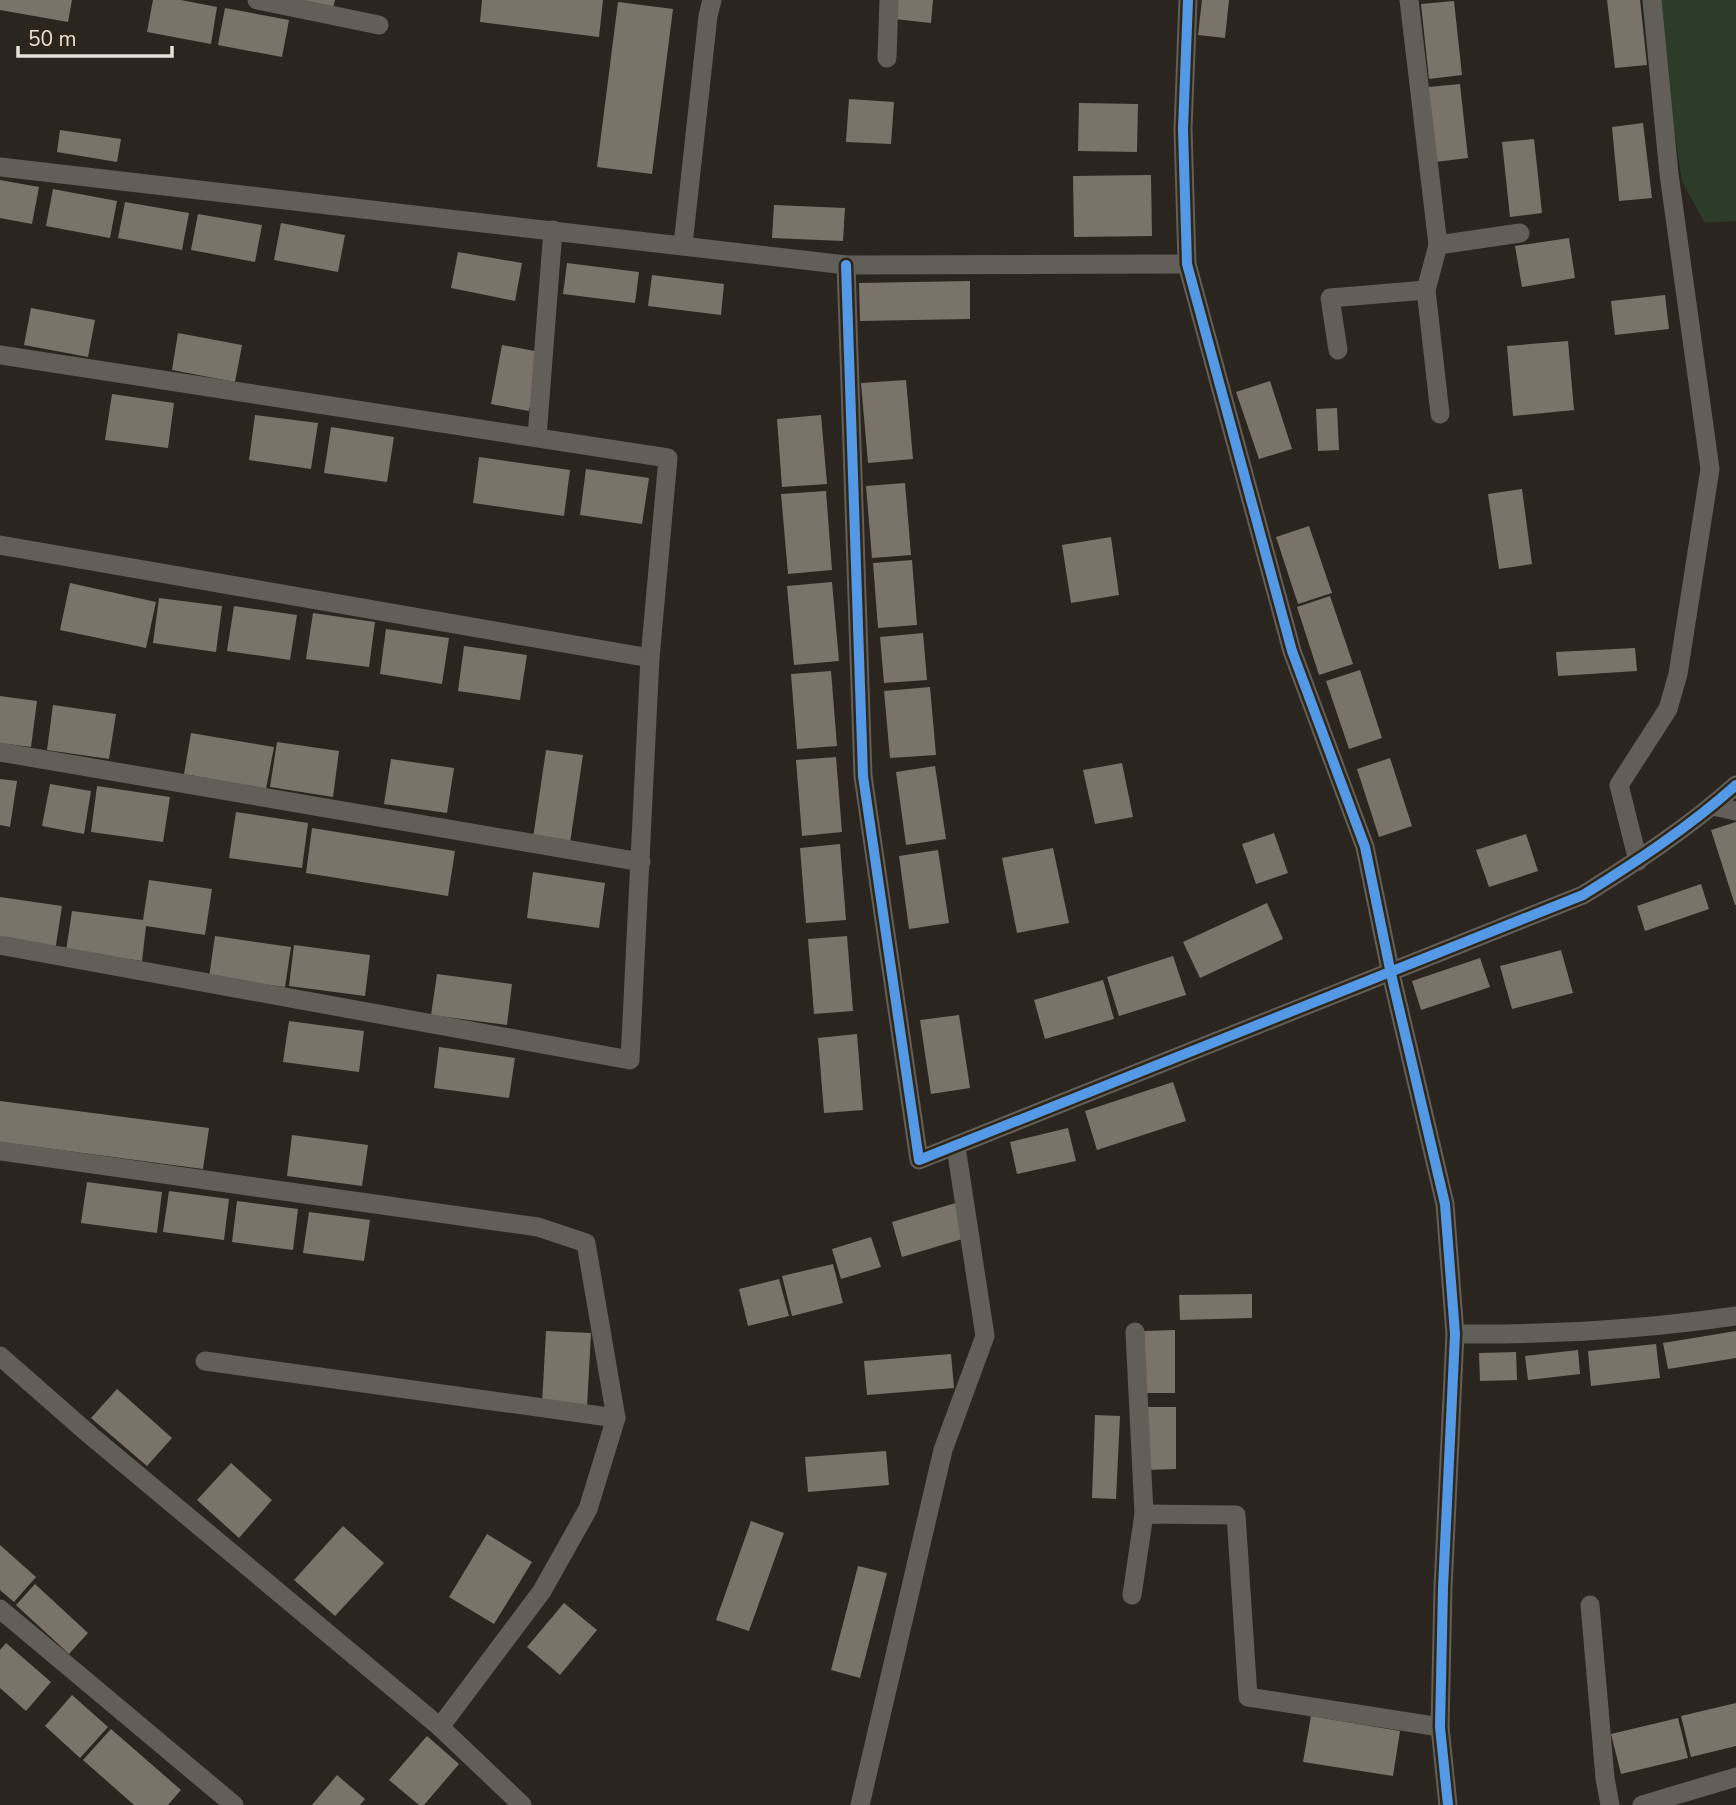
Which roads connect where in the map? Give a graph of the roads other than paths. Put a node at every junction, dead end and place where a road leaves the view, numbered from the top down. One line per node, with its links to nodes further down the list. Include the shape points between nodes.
1 (257, 0): 7 (street)
2 (712, 0): 12 (street)
3 (889, 0): 8 (street)
4 (1188, 0): 14 (street, via 1183,129)
5 (1409, 0): 13 (street)
6 (1652, 0): 27 (street, via 1669,174 1710,469 1678,674 1668,709 1619,785)
7 (379, 25)
8 (887, 58)
9 (0, 167): 10 (street)
10 (553, 230): 12 (street); 20 (street)
11 (1520, 233): 13 (street)
12 (683, 245): 15 (street)
13 (1438, 245): 16 (street)
14 (1187, 264): 15 (street); 30 (street, via 1292,651 1365,847)
15 (846, 265): 31 (street, via 863,776 919,1160)
16 (1426, 290): 17 (street, via 1330,298); 19 (street)
17 (1338, 350)
18 (0, 355): 20 (street)
19 (1440, 414)
20 (537, 437): 22 (street, via 668,458)
21 (0, 545): 22 (street)
22 (650, 658): 28 (street)
23 (0, 752): 28 (street)
24 (1736, 785): 25 (street)
25 (1713, 806): 26 (street); 27 (street)
26 (1736, 811)
27 (1638, 861): 30 (street, via 1583,895)
28 (641, 862): 29 (street, via 630,1060)
29 (0, 945)
30 (1391, 974): 31 (street); 35 (street, via 1445,1204)
31 (956, 1147): 49 (street, via 985,1336 943,1450)
32 (0, 1151): 38 (street, via 538,1227 586,1243)
33 (1736, 1316): 35 (street, via 1539,1335)
34 (1135, 1332): 39 (street)
35 (1455, 1334): 44 (street)
36 (0, 1356): 43 (street)
37 (205, 1361): 38 (street)
38 (616, 1418): 43 (street, via 588,1509 542,1591)
39 (1144, 1514): 40 (street); 44 (street, via 1236,1515 1248,1698)
40 (1132, 1595)
41 (1590, 1605): 51 (street)
42 (0, 1609): 47 (street)
43 (440, 1727): 46 (street)
44 (1440, 1727): 50 (street)
45 (1736, 1777): 52 (street)
46 (500, 1798): 48 (street)
47 (234, 1805)
48 (522, 1805)
49 (860, 1805)
50 (1448, 1805)
51 (1610, 1805)
52 (1642, 1805)

